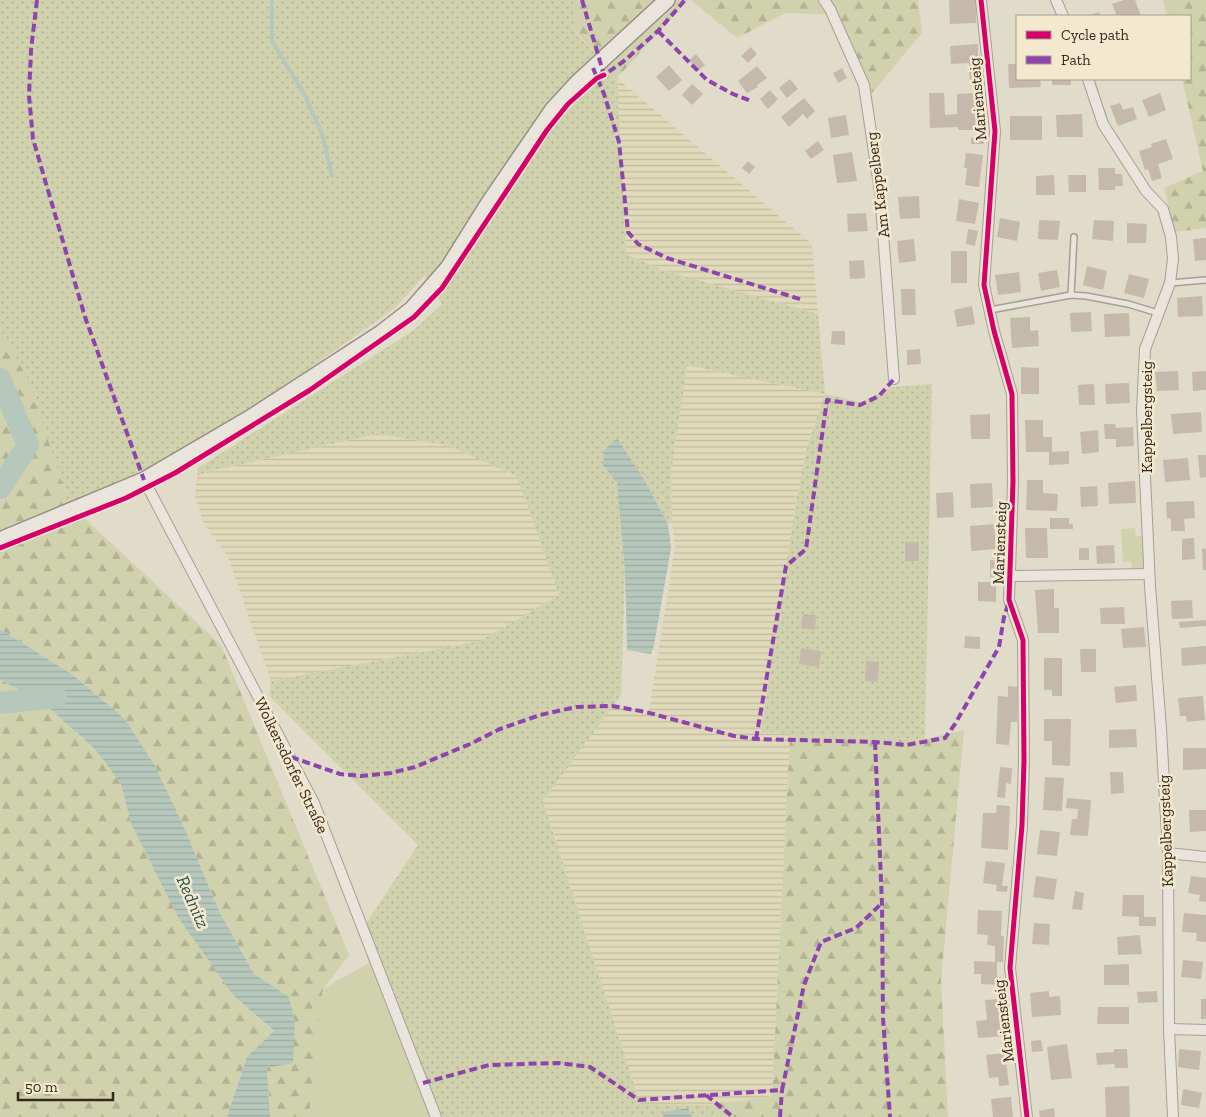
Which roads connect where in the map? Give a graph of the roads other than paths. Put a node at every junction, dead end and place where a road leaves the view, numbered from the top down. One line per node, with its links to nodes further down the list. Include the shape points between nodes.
1 (667, 0): 14 (main road, via 553,109 448,268 412,309 381,334)
2 (824, 0): 13 (street, Am Kappelberg, via 864,85 880,192)
3 (981, 0): 11 (street, Mariensteig, via 995,131 984,285)
4 (1056, 0): 5 (street)
5 (1064, 15)
6 (1088, 80): 9 (street, Kappelbergsteig, via 1103,124 1146,192 1163,209 1171,237)
7 (1074, 238): 10 (lane)
8 (1206, 280): 9 (lane)
9 (1170, 283): 12 (street, Kappelbergsteig)
10 (1071, 295): 11 (lane); 12 (lane, via 1128,304)
11 (989, 310): 17 (street, Mariensteig, via 1012,394)
12 (1158, 313): 16 (street, Kappelbergsteig, via 1145,349 1142,410)
13 (894, 379)
14 (144, 480): 15 (main road); 22 (street, Wolkersdorfer Straße, via 314,803)
15 (0, 540)
16 (1149, 574): 17 (street); 18 (street, Kappelbergsteig)
17 (1009, 576): 23 (street, Mariensteig, via 1009,600 1023,640 1024,761 1010,968)
18 (1168, 853): 19 (street); 20 (street, Kappelbergsteig)
19 (1206, 857)
20 (1168, 1029): 21 (street); 24 (street, Kappelbergsteig)
21 (1206, 1030)
22 (436, 1117)
23 (1027, 1117)
24 (1173, 1117)

